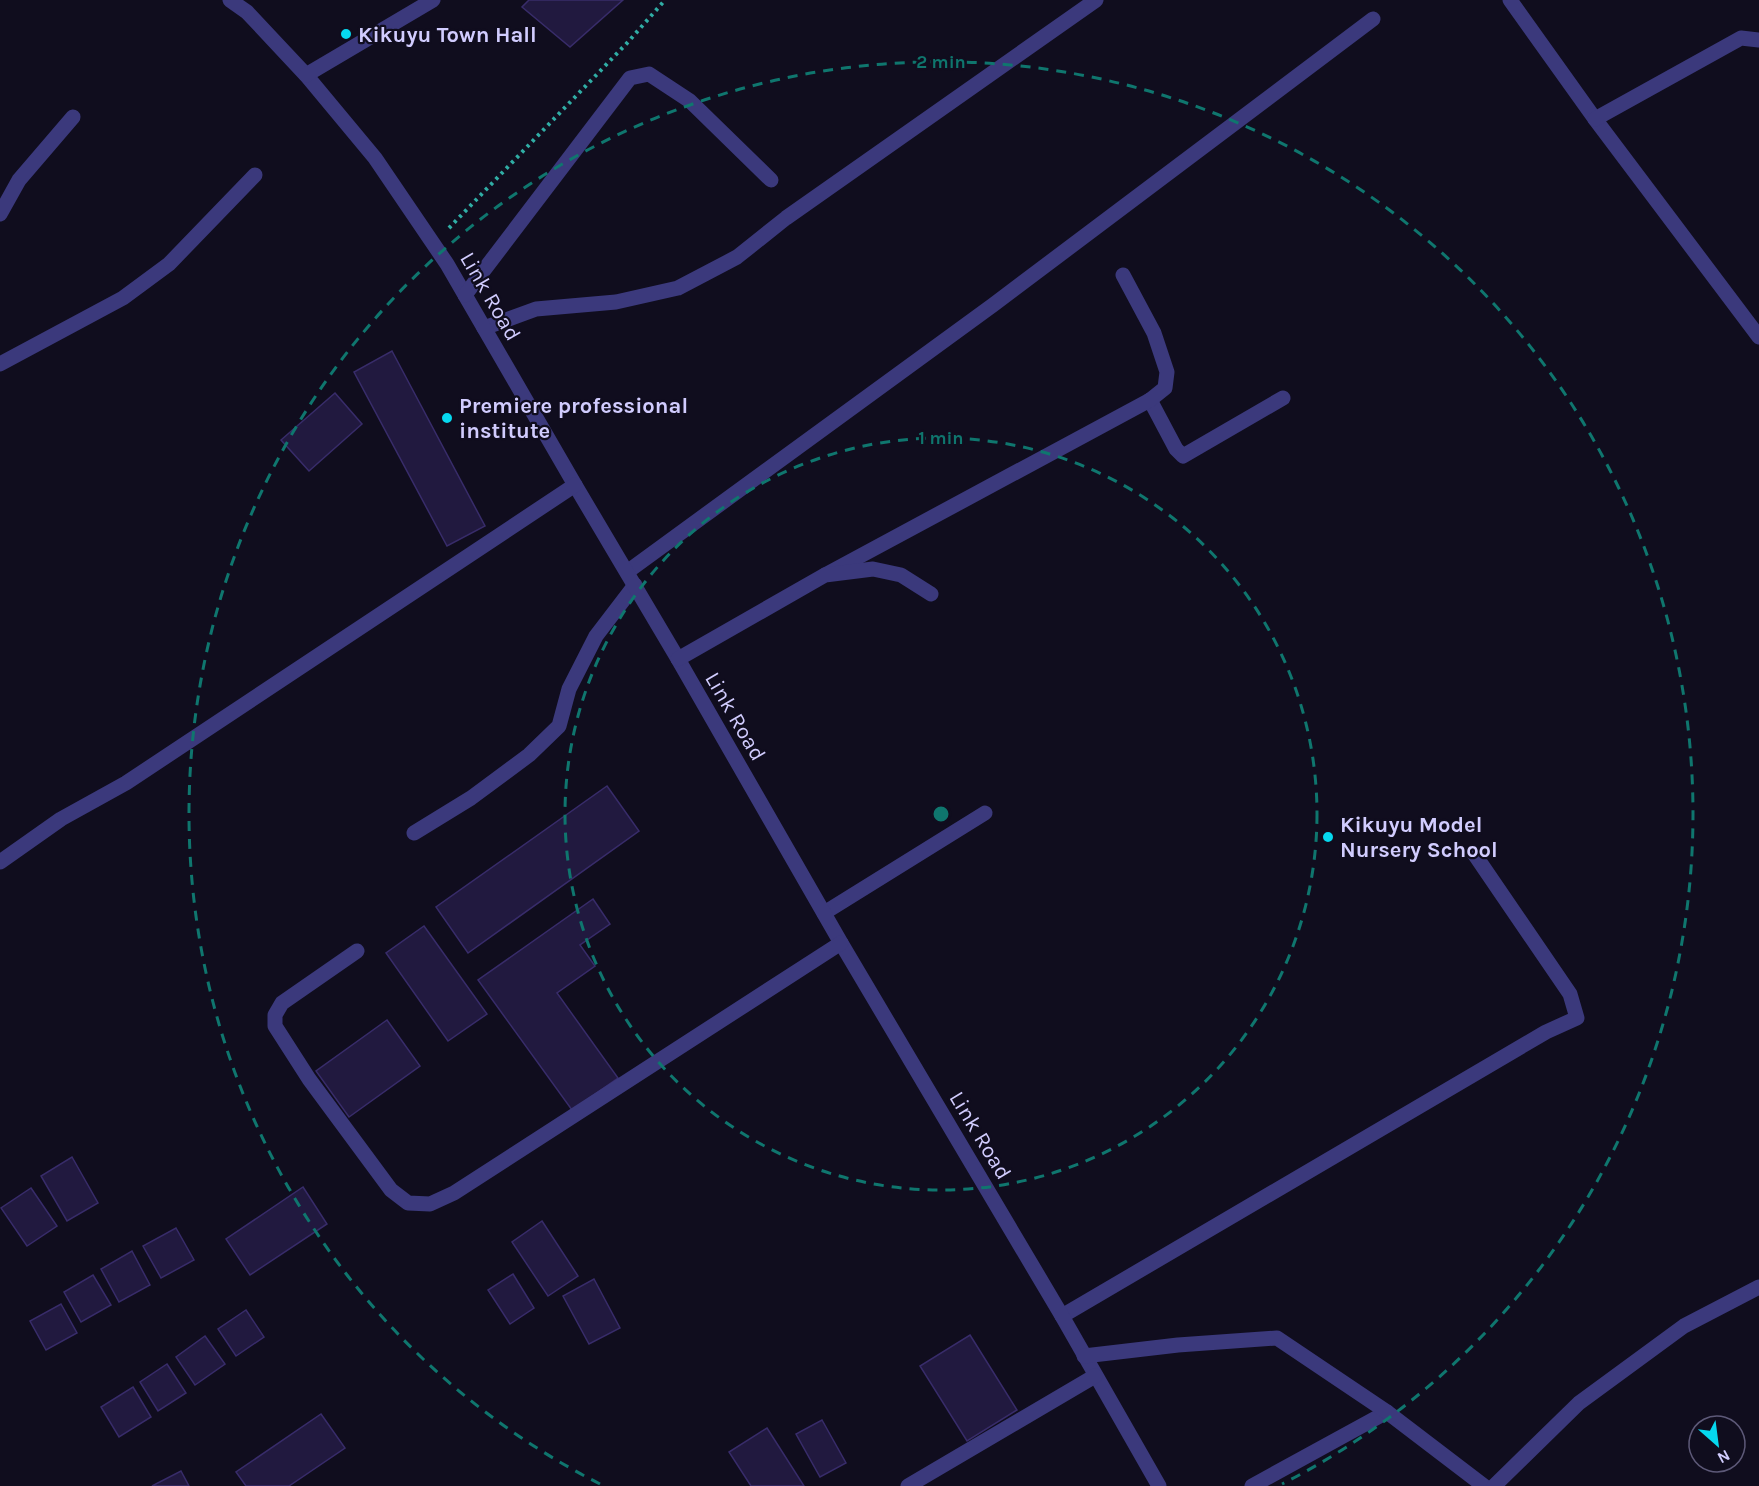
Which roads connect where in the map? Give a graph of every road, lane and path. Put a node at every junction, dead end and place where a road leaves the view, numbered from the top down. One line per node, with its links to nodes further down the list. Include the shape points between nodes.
1 (230, 0): 8 (street, Link Road, via 247,12)
2 (433, 0): 8 (street)
3 (665, 0): 14 (path)
4 (1096, 0): 17 (street, via 737,257 678,288 616,302 536,309)
5 (1510, 0): 10 (street)
6 (1373, 19): 24 (street)
7 (1759, 40): 10 (street, via 1741,38)
8 (306, 75): 16 (street, Link Road, via 375,158)
9 (73, 117): 13 (street, via 19,180)
10 (1595, 119): 18 (street)
11 (255, 175): 19 (street, via 169,264 123,298)
12 (771, 180): 16 (street, via 690,101 649,74 630,78)
13 (0, 214)
14 (449, 229)
15 (1123, 275): 21 (street, via 1154,333 1167,372 1165,388)
16 (465, 295): 17 (street, Link Road)
17 (484, 328): 22 (street, Link Road)
18 (1759, 337)
19 (0, 364)
20 (1283, 398): 21 (street, via 1183,456)
21 (1150, 400): 23 (street)
22 (575, 485): 24 (street, Link Road); 30 (street, via 126,783 61,819)
23 (825, 575): 25 (street, via 873,569 901,575); 26 (street)
24 (631, 579): 26 (street, Link Road); 28 (street, via 569,688 559,726 529,755 471,798)
25 (931, 594)
26 (678, 659): 31 (street, Link Road)
27 (985, 813): 31 (street)
28 (414, 833)
29 (1473, 852): 35 (street, via 1570,994 1577,1018 1546,1032)
30 (0, 862)
31 (824, 913): 32 (street, Link Road)
32 (841, 943): 33 (street, via 454,1193 430,1204 408,1203 391,1190 275,1026 275,1015 282,1003); 35 (street, Link Road)
33 (357, 951)
34 (1759, 1287): 43 (street, via 1684,1326 1579,1403)
35 (1062, 1316): 36 (street, Link Road)
36 (1084, 1356): 37 (street, Link Road); 38 (street, via 1277,1338)
37 (1095, 1376): 39 (street); 40 (street, Link Road)
38 (1388, 1412): 41 (street); 42 (street)
39 (908, 1486)
40 (1159, 1486)
41 (1252, 1486)
42 (1484, 1486)
43 (1494, 1486)

